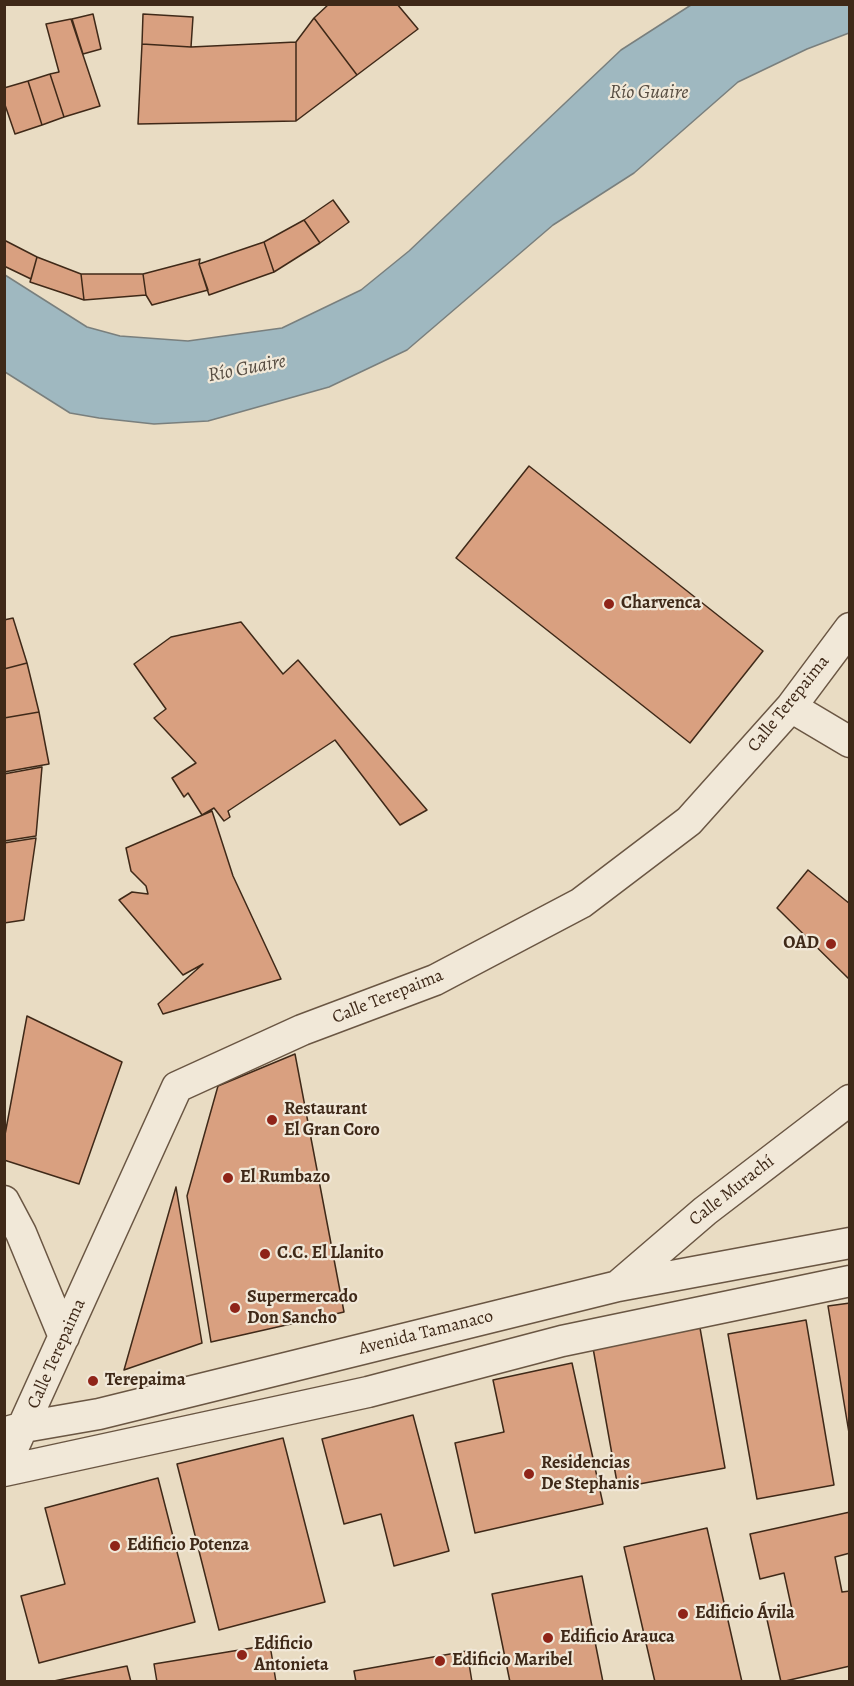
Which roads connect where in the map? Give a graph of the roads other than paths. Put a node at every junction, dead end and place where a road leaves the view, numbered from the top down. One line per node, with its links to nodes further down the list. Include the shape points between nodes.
1 (849, 628): 2 (street, Calle Terepaima)
2 (790, 707): 3 (street); 9 (street, Calle Terepaima, via 689,821 581,903 435,980 302,1030 177,1087)
3 (849, 742)
4 (849, 1100): 8 (street, Calle Murachí, via 705,1211)
5 (4, 1201): 9 (street)
6 (849, 1243): 8 (street, Avenida Tamanaco)
7 (849, 1281): 11 (street, via 562,1341 368,1392)
8 (618, 1286): 10 (street, Avenida Tamanaco, via 99,1414)
9 (64, 1337): 10 (street, Calle Terepaima)
10 (14, 1430): 11 (street, Calle Terepaima)
11 (4, 1469)

